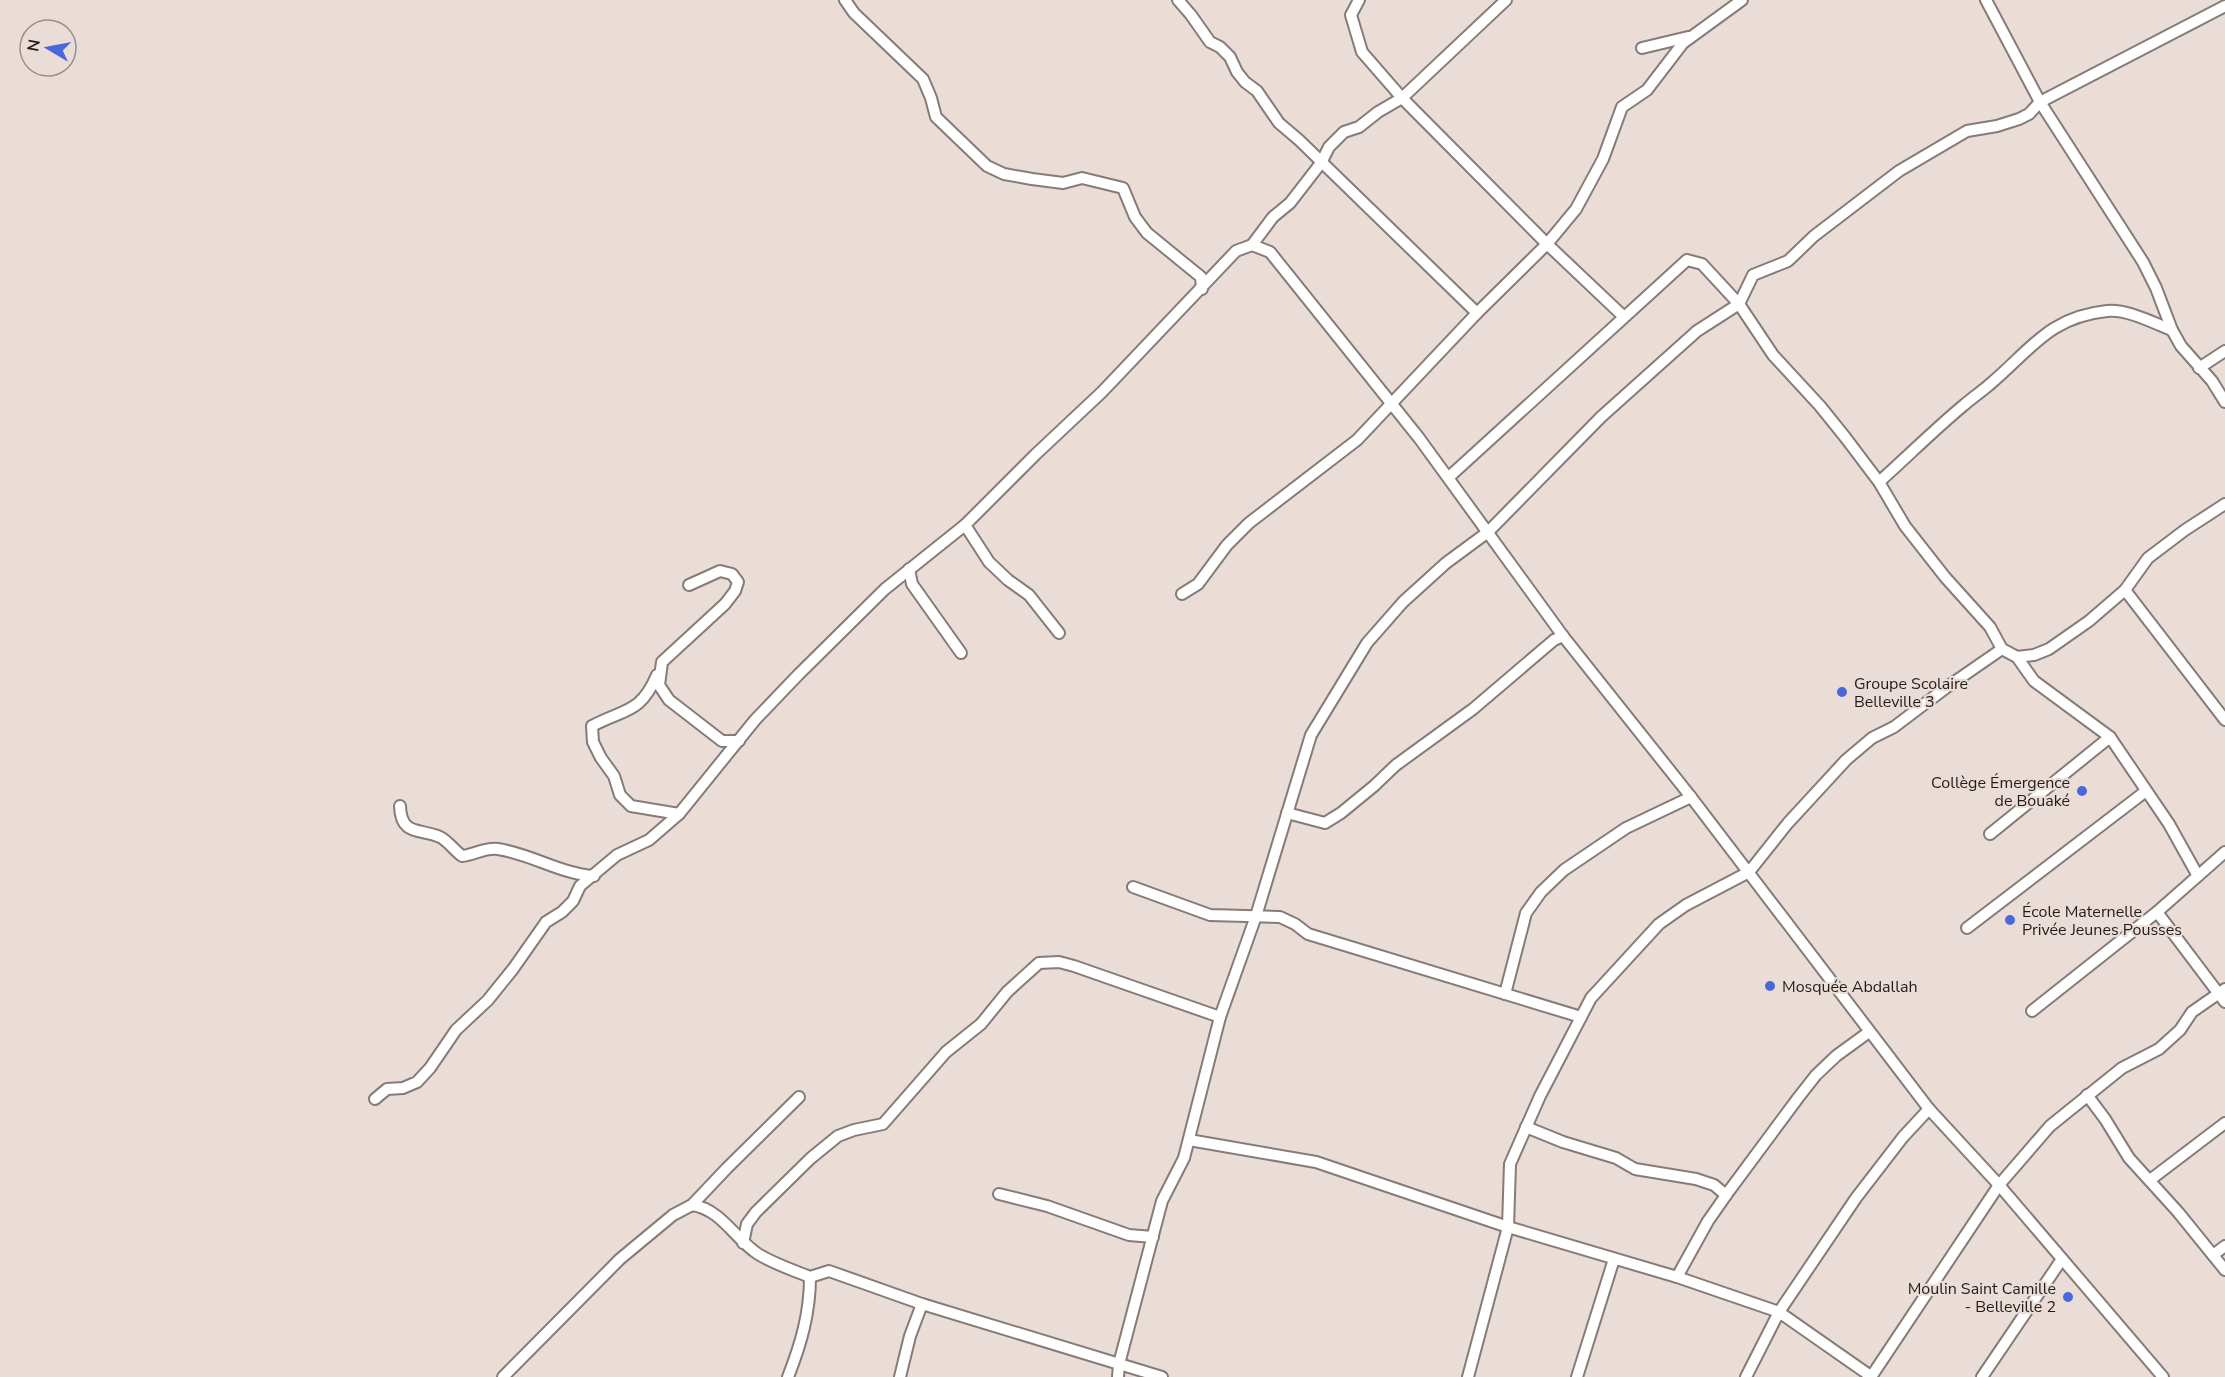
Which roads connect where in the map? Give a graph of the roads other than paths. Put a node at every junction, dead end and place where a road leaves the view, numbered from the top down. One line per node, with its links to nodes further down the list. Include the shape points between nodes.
1 (845, 0): 15 (street, via 923,79 936,117 987,166 1032,179 1063,183 1082,178 1123,188 1135,217 1147,233 1201,277)
2 (1178, 0): 12 (street, via 1210,42 1230,57 1237,72 1257,91 1279,123)
3 (1359, 0): 10 (street, via 1352,15 1362,52)
4 (1506, 0): 10 (street)
5 (1742, 0): 8 (street)
6 (1986, 0): 11 (street)
7 (2225, 6): 11 (street)
8 (1694, 35): 9 (street); 13 (street, via 1683,43 1647,90 1622,107 1603,159 1576,209)
9 (1642, 48)
10 (1402, 98): 12 (street, via 1359,128 1344,132 1329,147); 13 (street)
11 (2040, 102): 16 (street, via 2019,119 1968,131 1899,171 1814,236 1788,261 1753,275); 19 (street, via 2143,262)
12 (1321, 163): 14 (street); 17 (street)
13 (1547, 244): 17 (street); 18 (street)
14 (1252, 245): 15 (street, via 1236,252); 23 (street, via 1270,252)
15 (1202, 289): 27 (street)
16 (1739, 304): 18 (street, via 1702,264 1687,260); 25 (street, via 1773,355 1820,406); 28 (street, via 1697,332 1601,417)
17 (1477, 313): 23 (street)
18 (1623, 316): 24 (street)
19 (2172, 330): 21 (street); 25 (street, via 2123,312 2108,311 2055,327)
20 (2225, 351): 21 (street)
21 (2199, 368): 22 (street)
22 (2225, 402)
23 (1391, 404): 24 (street); 32 (street, via 1357,440 1249,523 1198,584)
24 (1449, 477): 28 (street)
25 (1879, 482): 35 (street, via 1905,526 1990,627)
26 (2225, 504): 31 (street, via 2148,558)
27 (965, 525): 29 (street); 33 (street, via 989,562 1029,595)
28 (1488, 532): 34 (street); 45 (street, via 1412,594 1367,643 1311,735)
29 (909, 569): 36 (street, via 912,584); 41 (street, via 798,675)
30 (689, 585): 38 (street, via 720,571 732,574 738,582 725,604)
31 (2125, 590): 37 (street, via 2049,649); 39 (street)
32 (1182, 594)
33 (1059, 633)
34 (1563, 636): 43 (street); 45 (street, via 1396,765 1341,813 1325,823)
35 (2002, 649): 37 (street); 49 (street, via 1846,760)
36 (961, 653)
37 (2017, 657): 40 (street, via 2034,681)
38 (662, 662): 41 (street, via 658,685 669,700 722,741); 46 (street, via 650,691 639,705 592,726 593,742 614,776 620,795 631,806)
39 (2225, 720)
40 (2110, 737): 42 (street); 47 (street)
41 (739, 741): 46 (street)
42 (2146, 791): 51 (street); 55 (street)
43 (1691, 798): 49 (street); 56 (street, via 1626,828 1564,870 1541,892 1526,913)
44 (400, 806): 50 (street, via 405,824 417,832 439,836 462,856 497,849)
45 (1287, 813): 54 (street)
46 (679, 814): 50 (street, via 649,840 617,855)
47 (1990, 834)
48 (2225, 852): 51 (street)
49 (1749, 872): 60 (street, via 1659,924 1591,998); 61 (street)
50 (594, 876): 64 (street, via 580,886 562,912 546,922 507,977 456,1030 417,1082 387,1089)
51 (2198, 876): 53 (street)
52 (1133, 887): 54 (street, via 1210,915)
53 (2157, 912): 57 (street); 58 (street)
54 (1256, 916): 56 (street, via 1280,917 1308,933); 59 (street)
55 (1967, 928)
56 (1505, 994): 60 (street)
57 (2223, 995): 62 (street, via 2192,1012 2180,1030 2159,1048 2122,1068)
58 (2031, 1011)
59 (1220, 1017): 68 (street); 76 (street, via 1074,966 1039,963 1007,992 981,1024 946,1052 883,1124 838,1136 811,1158 756,1212 747,1224)
60 (1581, 1017): 67 (street)
61 (1869, 1032): 65 (street); 72 (street, via 1816,1075)
62 (2087, 1095): 69 (street, via 2129,1158); 70 (street, via 2050,1126)
63 (799, 1097): 73 (street)
64 (375, 1099)
65 (1929, 1109): 70 (street); 85 (street, via 1856,1198)
66 (2225, 1123): 69 (street)
67 (1526, 1127): 72 (street, via 1616,1158 1635,1169 1714,1185); 74 (street, via 1510,1164)
68 (1189, 1140): 74 (street, via 1316,1162); 75 (street, via 1162,1201)
69 (2150, 1180): 78 (street)
70 (1999, 1185): 80 (street); 95 (street)
71 (999, 1194): 75 (street, via 1129,1235)
72 (1726, 1195): 83 (street)
73 (692, 1205): 76 (street, via 704,1207 724,1222); 87 (street, via 673,1215 620,1258)
74 (1508, 1227): 79 (street); 92 (street)
75 (1153, 1237): 86 (street)
76 (743, 1244): 82 (street)
77 (2225, 1246): 78 (street)
78 (2213, 1255): 81 (street)
79 (1614, 1259): 83 (street); 93 (street)
80 (2062, 1259): 96 (street); 97 (street)
81 (2225, 1270)
82 (810, 1277): 84 (street, via 829,1271); 88 (street, via 810,1301)
83 (1677, 1277): 85 (street)
84 (922, 1304): 86 (street); 89 (street)
85 (1779, 1312): 94 (street); 95 (street)
86 (1119, 1364): 90 (street); 91 (street)
87 (503, 1377)
88 (788, 1377)
89 (900, 1377)
90 (1118, 1377)
91 (1162, 1377)
92 (1467, 1377)
93 (1577, 1377)
94 (1746, 1377)
95 (1871, 1377)
96 (1982, 1377)
97 (2163, 1377)

